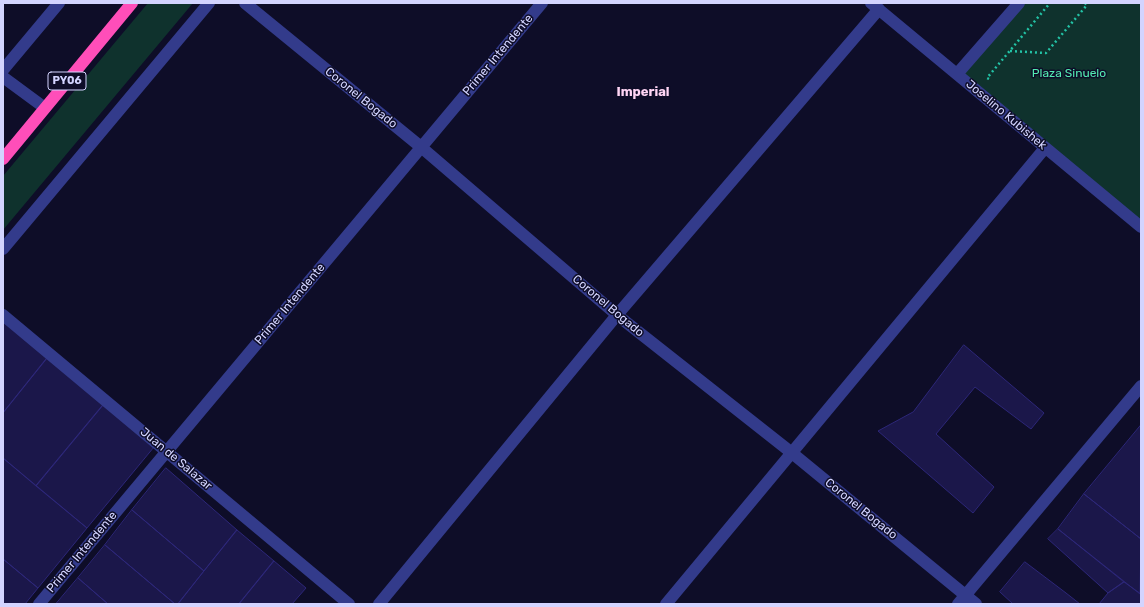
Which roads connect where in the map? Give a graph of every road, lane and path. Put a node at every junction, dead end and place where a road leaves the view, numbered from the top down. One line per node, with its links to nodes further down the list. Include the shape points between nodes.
1 (58, 3): 11 (street)
2 (132, 3): 15 (highway, PY06)
3 (209, 3): 20 (street)
4 (245, 3): 16 (street, Coronel Bogado)
5 (542, 3): 16 (street, Primer Intendente)
6 (1019, 3): 12 (street)
7 (1050, 3): 10 (path)
8 (1085, 3): 10 (path, via 1087,5 1046,53)
9 (875, 6): 12 (street, Joselino Kubishek); 22 (street)
10 (1010, 51): 14 (path)
11 (3, 70)
12 (957, 74): 17 (street, Joselino Kubishek)
13 (3, 77): 15 (street)
14 (987, 78)
15 (45, 108): 18 (highway, PY06)
16 (421, 147): 22 (street, Coronel Bogado); 24 (street, Primer Intendente)
17 (1045, 148): 19 (street, Joselino Kubishek); 25 (street)
18 (3, 159)
19 (1141, 227)
20 (3, 249)
21 (3, 315): 24 (street, Juan de Salazar)
22 (617, 315): 25 (street, Coronel Bogado); 29 (street)
23 (1141, 386): 26 (street)
24 (166, 451): 27 (street, Primer Intendente); 28 (street, Juan de Salazar)
25 (792, 453): 26 (street, Coronel Bogado); 30 (street)
26 (962, 600): 31 (street, Coronel Bogado)
27 (38, 604)
28 (349, 604)
29 (379, 604)
30 (666, 604)
31 (976, 604)

